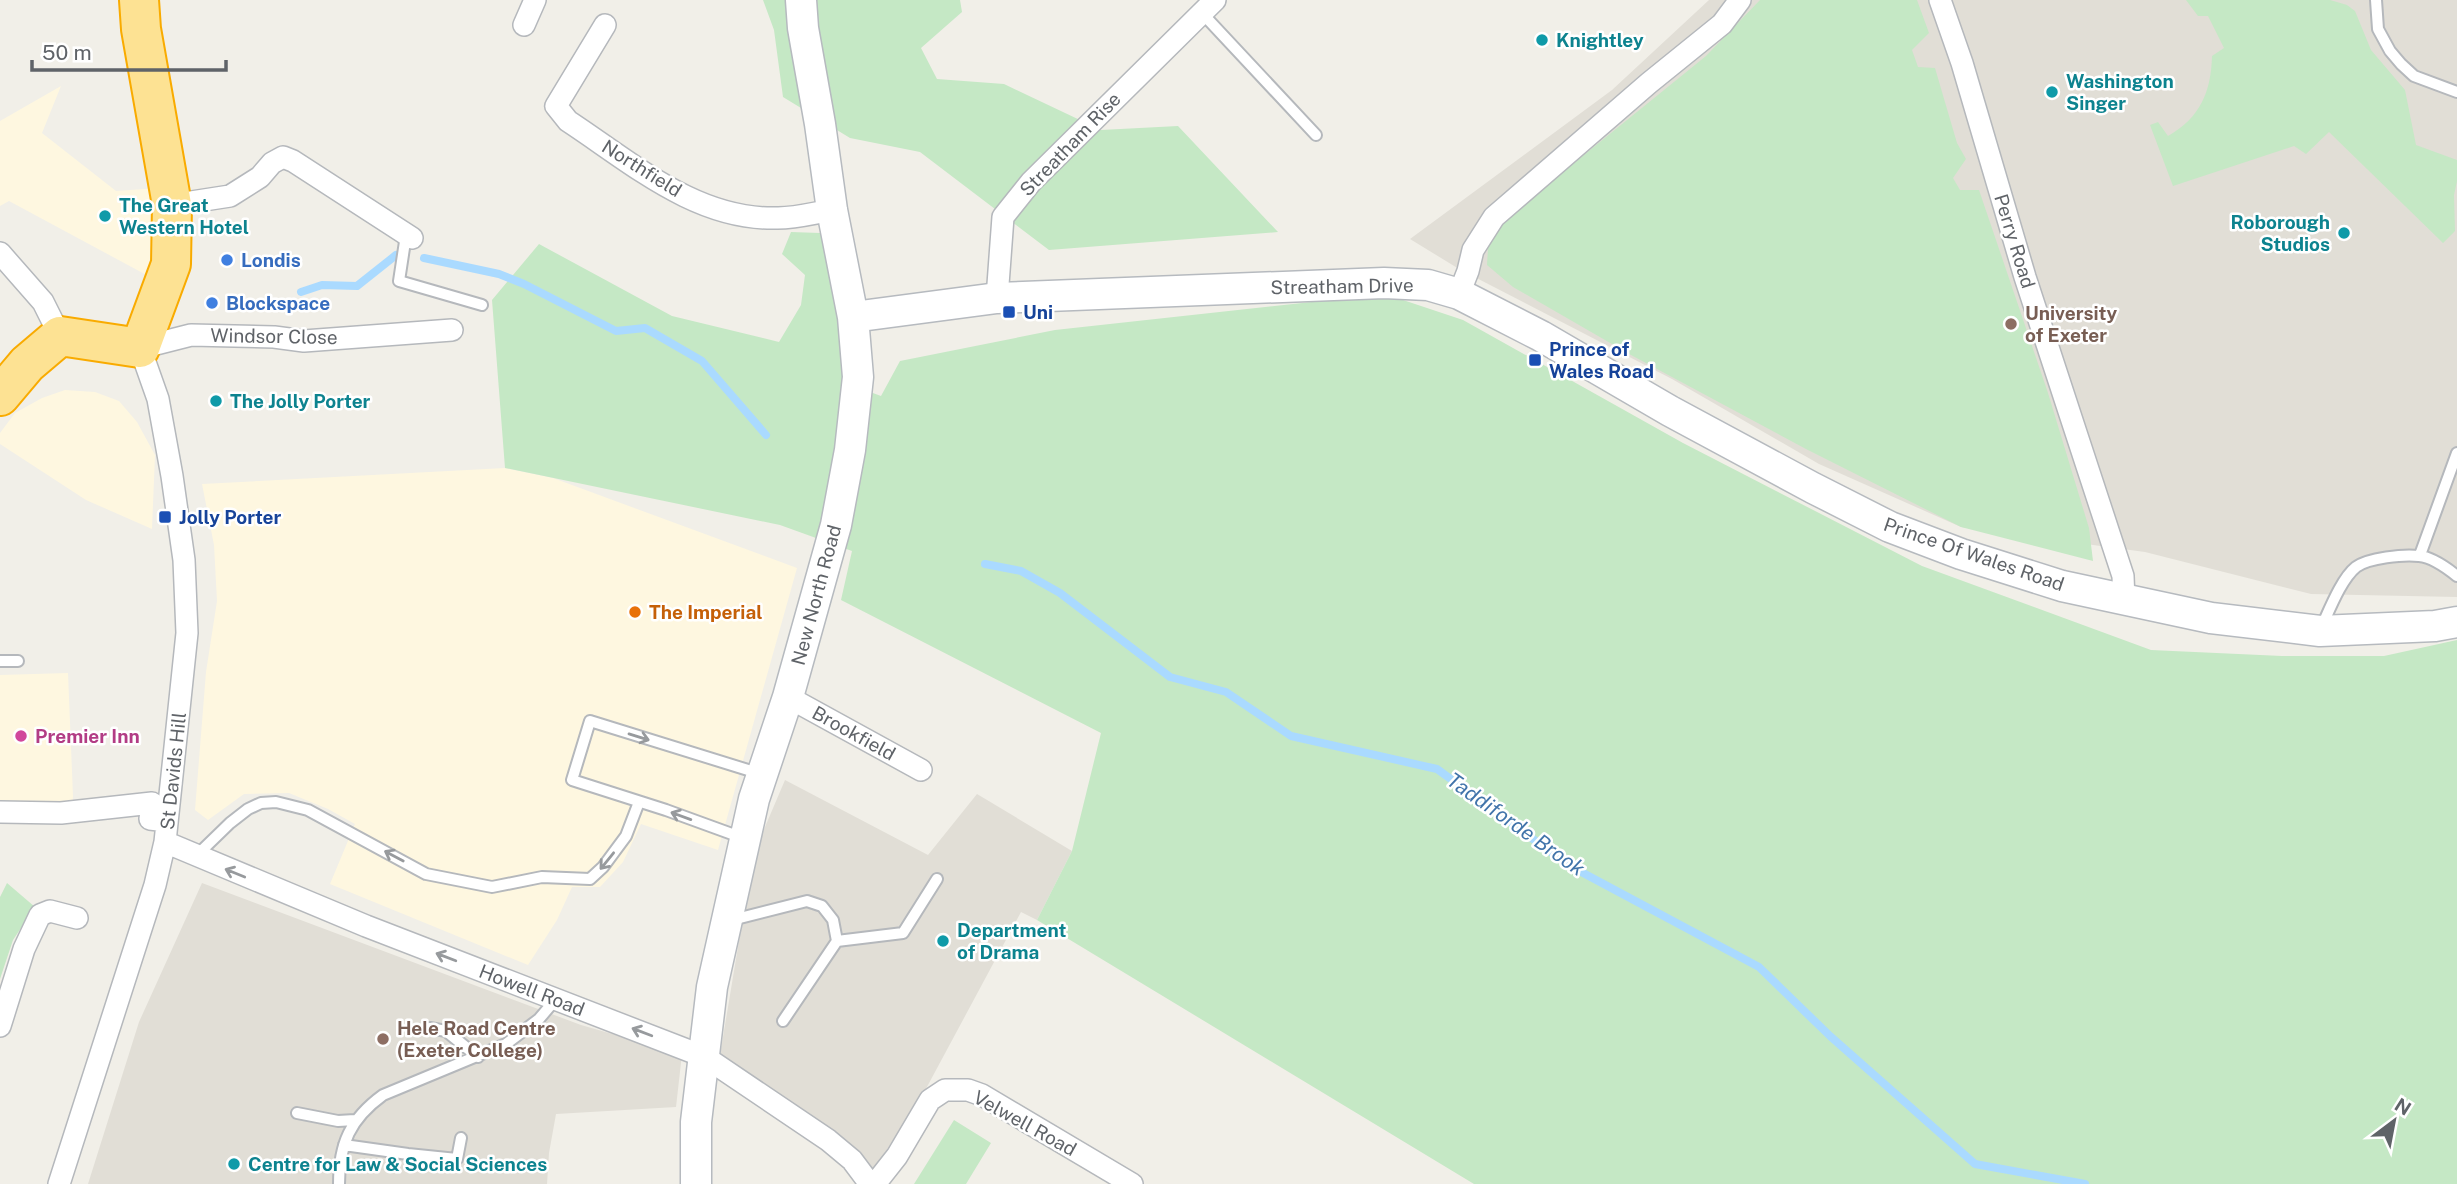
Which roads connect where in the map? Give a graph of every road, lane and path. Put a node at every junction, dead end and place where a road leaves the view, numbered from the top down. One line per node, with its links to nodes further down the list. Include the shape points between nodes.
1 (536, 0): 8 (street)
2 (802, 0): 13 (street, New North Road)
3 (1740, 0): 16 (street, via 1722,24 1494,217 1473,250)
4 (1940, 0): 27 (street, Perry Road, via 2123,576)
5 (2376, 0): 10 (lane, via 2378,29 2395,57 2414,76)
6 (139, 6): 12 (highway)
7 (1200, 8): 11 (lane); 17 (street, Streatham Rise, via 1031,182 1003,217)
8 (524, 25)
9 (605, 25): 13 (street, Northfield, via 556,106 568,121 671,190 722,212 778,218)
10 (2457, 92)
11 (1316, 135)
12 (172, 205): 14 (street, via 230,196 283,156); 22 (highway, via 171,264)
13 (831, 210): 19 (street, New North Road)
14 (409, 236): 18 (lane, via 399,281)
15 (0, 253): 21 (street, via 43,302)
16 (1459, 294): 17 (street, Streatham Drive, via 1406,283); 27 (street, Prince Of Wales Road, via 1889,527 2062,586)
17 (997, 298): 19 (street, Streatham Drive)
18 (482, 305)
19 (853, 317): 32 (street, New North Road, via 858,377 850,450 836,525)
20 (452, 330): 22 (street, Windsor Close, via 304,341 191,335)
21 (60, 336): 22 (highway); 23 (highway, via 27,364)
22 (140, 348): 37 (street, St Davids Hill, via 158,399 184,560 187,633)
23 (0, 396)
24 (2457, 453): 25 (lane)
25 (2420, 555): 26 (lane); 29 (lane, via 2374,558 2356,568)
26 (2457, 576)
27 (2124, 601): 29 (street, Prince Of Wales Road, via 2211,618)
28 (2457, 622): 29 (street, Prince Of Wales Road)
29 (2320, 631)
30 (0, 661): 31 (lane)
31 (18, 661)
32 (788, 697): 33 (street, Brookfield); 34 (street, New North Road)
33 (920, 770)
34 (761, 774): 35 (lane, one-way to 34, via 572,780 590,722); 38 (street, New North Road)
35 (639, 802): 38 (lane, one-way to 35); 40 (lane, one-way to 40, via 626,836 590,879 542,877 492,887 426,874 308,810 276,802 248,809)
36 (0, 812): 37 (street, via 61,813 152,803 150,819)
37 (167, 821): 39 (street, St Davids Hill)
38 (745, 839): 43 (street, New North Road)
39 (165, 842): 40 (street, Howell Road); 55 (street, St Davids Hill)
40 (195, 857): 45 (street, Howell Road, one-way to 40)
41 (937, 879): 44 (lane, via 903,933)
42 (77, 918): 47 (street, via 50,911 40,915 24,949)
43 (726, 922): 44 (lane, via 807,901 822,906 833,920); 49 (street, New North Road, via 712,987)
44 (837, 941): 46 (lane)
45 (556, 999): 49 (street, Howell Road, one-way to 45); 50 (lane, via 506,1044)
46 (783, 1021)
47 (0, 1026)
48 (430, 1028): 50 (lane, via 452,1035)
49 (705, 1056): 57 (street, New North Road, via 696,1122); 58 (street, Howell Road, via 828,1140)
50 (478, 1057): 52 (lane, via 383,1095)
51 (297, 1113): 52 (lane)
52 (355, 1120): 54 (lane)
53 (461, 1138): 54 (lane, via 457,1159)
54 (344, 1145): 56 (lane)
55 (59, 1184)
56 (339, 1184)
57 (696, 1184)
58 (873, 1184): 59 (street, Velwell Road, via 897,1156 930,1100 945,1090 959,1089 982,1095)
59 (1132, 1184)

